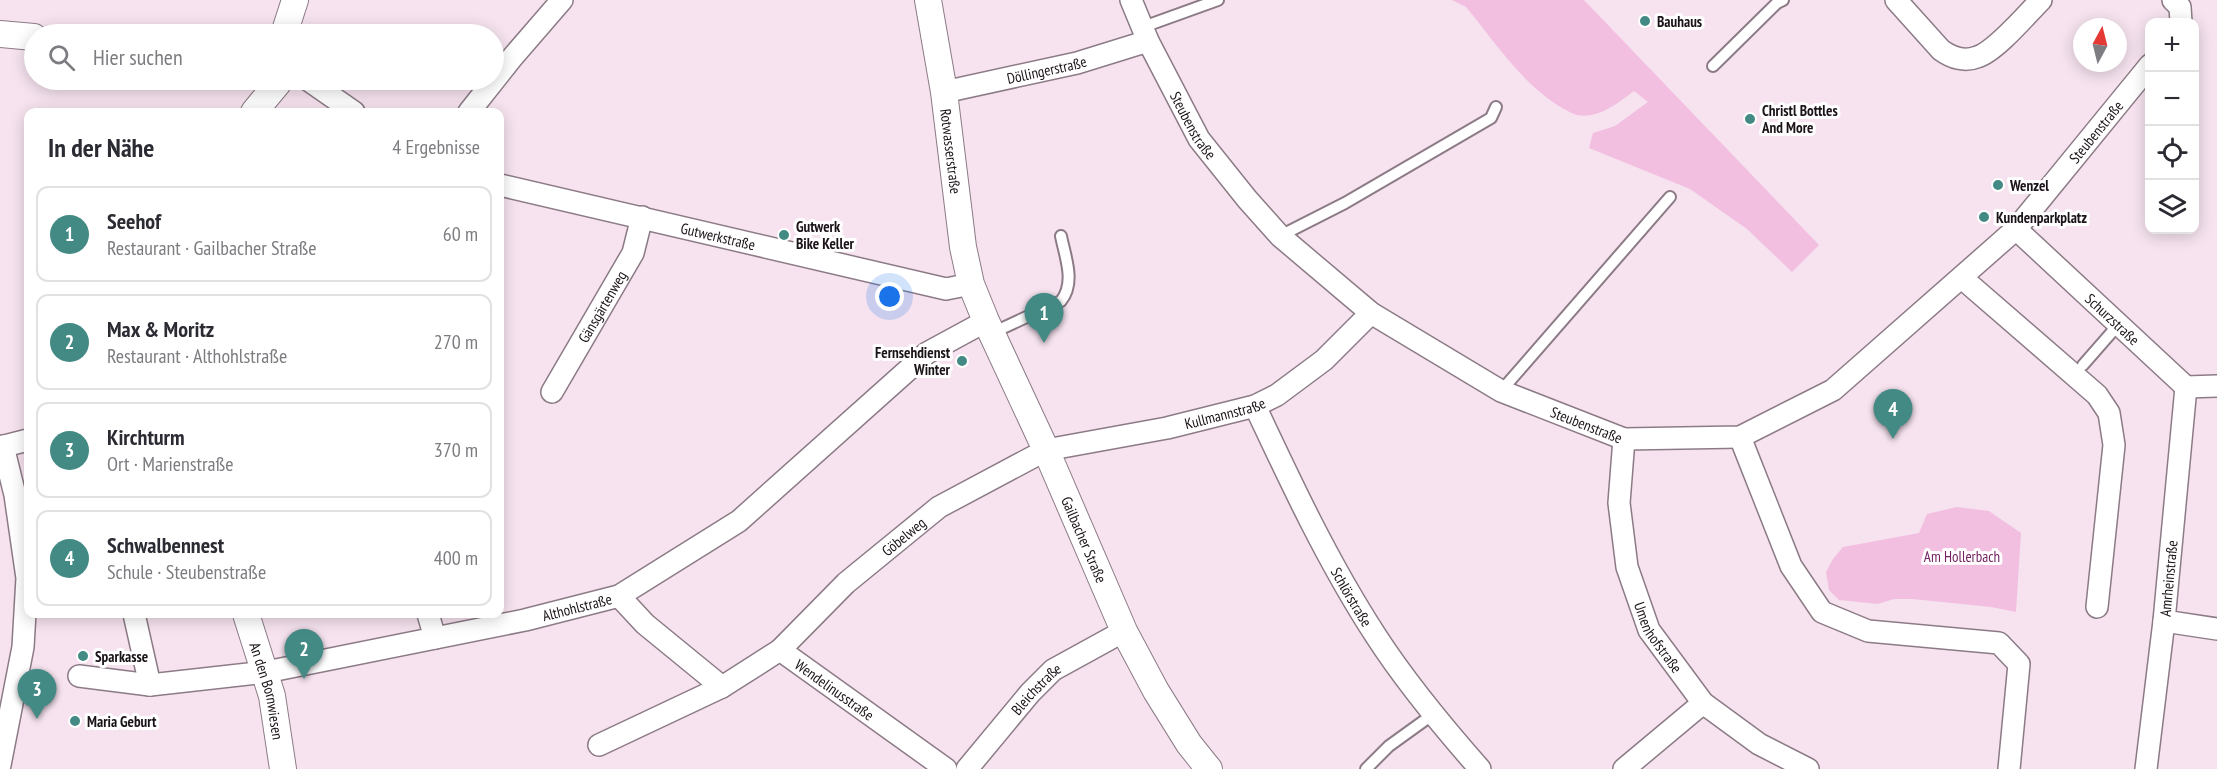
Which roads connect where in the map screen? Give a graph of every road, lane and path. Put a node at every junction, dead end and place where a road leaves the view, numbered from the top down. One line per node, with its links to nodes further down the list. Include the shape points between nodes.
1 (295, 0): 11 (street)
2 (562, 0): 16 (street)
3 (928, 0): 21 (street, Rotwasserstraße)
4 (1131, 0): 13 (street, Steubenstraße)
5 (1218, 0): 13 (lane)
6 (1783, 0): 15 (lane)
7 (1896, 0): 8 (street, via 1941,50 1964,60 1990,50)
8 (2041, 0)
9 (2174, 0): 10 (street, via 2180,7)
10 (2181, 18)
11 (287, 24)
12 (0, 34): 14 (street)
13 (1145, 34): 21 (street, Döllingerstraße, via 1077,63); 31 (street, Steubenstraße, via 1199,139)
14 (24, 36)
15 (1713, 66)
16 (504, 68)
17 (2145, 71): 29 (street, Steubenstraße)
18 (272, 90): 23 (street)
19 (322, 90): 24 (street)
20 (486, 90): 25 (street)
21 (944, 92): 33 (street, Rotwasserstraße, via 963,247)
22 (1496, 107): 31 (lane, via 1491,118)
23 (257, 108)
24 (348, 108)
25 (472, 108)
26 (504, 186): 28 (street, Gutwerkstraße)
27 (1670, 197): 39 (lane)
28 (642, 218): 33 (street, Gutwerkstraße, via 946,289); 40 (street, Gänsgärtenweg, via 633,253)
29 (2016, 229): 32 (street, Steubenstraße); 35 (street, Schurzstraße)
30 (1061, 236): 33 (lane, via 1070,278 1061,301)
31 (1280, 236): 34 (street, Steubenstraße)
32 (1962, 278): 42 (street, Steubenstraße, via 1833,390); 49 (street, via 2097,395 2109,413 2114,445)
33 (982, 310): 46 (street, Gailbacher Straße); 48 (street, Althohlstraße, via 927,353 739,521)
34 (1371, 313): 39 (street, Steubenstraße); 41 (street, Kullmannstraße, via 1324,360 1277,395)
35 (2118, 325): 36 (lane); 38 (street, Schurzstraße)
36 (2083, 365)
37 (2217, 386): 38 (street)
38 (2186, 387): 54 (street, Amrheinstraße)
39 (1501, 391): 43 (street, Steubenstraße)
40 (552, 392)
41 (1255, 406): 46 (street, Kullmannstraße, via 1167,428); 64 (street, Schlörstraße, via 1309,521 1376,636)
42 (1740, 437): 43 (street, Steubenstraße); 75 (street, via 1791,566 1822,612 1868,631 1999,643 2019,664)
43 (1624, 439): 63 (street, Umenhofstraße, via 1619,503 1627,567 1649,630)
44 (24, 441): 45 (street)
45 (2, 446): 47 (street, via 15,495)
46 (1046, 450): 56 (street, Gailbacher Straße); 58 (street, Göbelweg, via 939,507 846,583)
47 (24, 557)
48 (619, 596): 57 (street, Althohlstraße); 62 (street, via 645,624)
49 (2097, 607)
50 (25, 618): 66 (street, via 23,647)
51 (135, 618): 61 (street)
52 (247, 618): 59 (street, An den Bornwiesen)
53 (429, 618): 57 (street)
54 (2164, 621): 55 (street); 76 (street, Amrheinstraße)
55 (2217, 629)
56 (1124, 631): 69 (street, Bleichstraße, via 1053,670); 70 (street, Gailbacher Straße, via 1156,692)
57 (435, 638): 59 (street, Althohlstraße)
58 (780, 650): 62 (street, Wendelinusstraße); 68 (street, Wendelinusstraße)
59 (266, 672): 61 (street, Althohlstraße); 67 (street, An den Bornwiesen)
60 (79, 676): 61 (street, Althohlstraße)
61 (150, 685)
62 (722, 687): 65 (street, Wendelinusstraße)
63 (1703, 703): 73 (street); 74 (street, Umenhofstraße, via 1759,744)
64 (1432, 715): 71 (lane, via 1389,746); 72 (street, Schlörstraße)
65 (599, 745)
66 (0, 765)
67 (283, 769)
68 (946, 769)
69 (967, 769)
70 (1209, 769)
71 (1366, 769)
72 (1480, 769)
73 (1624, 769)
74 (1808, 769)
75 (2009, 769)
76 (2146, 769)

